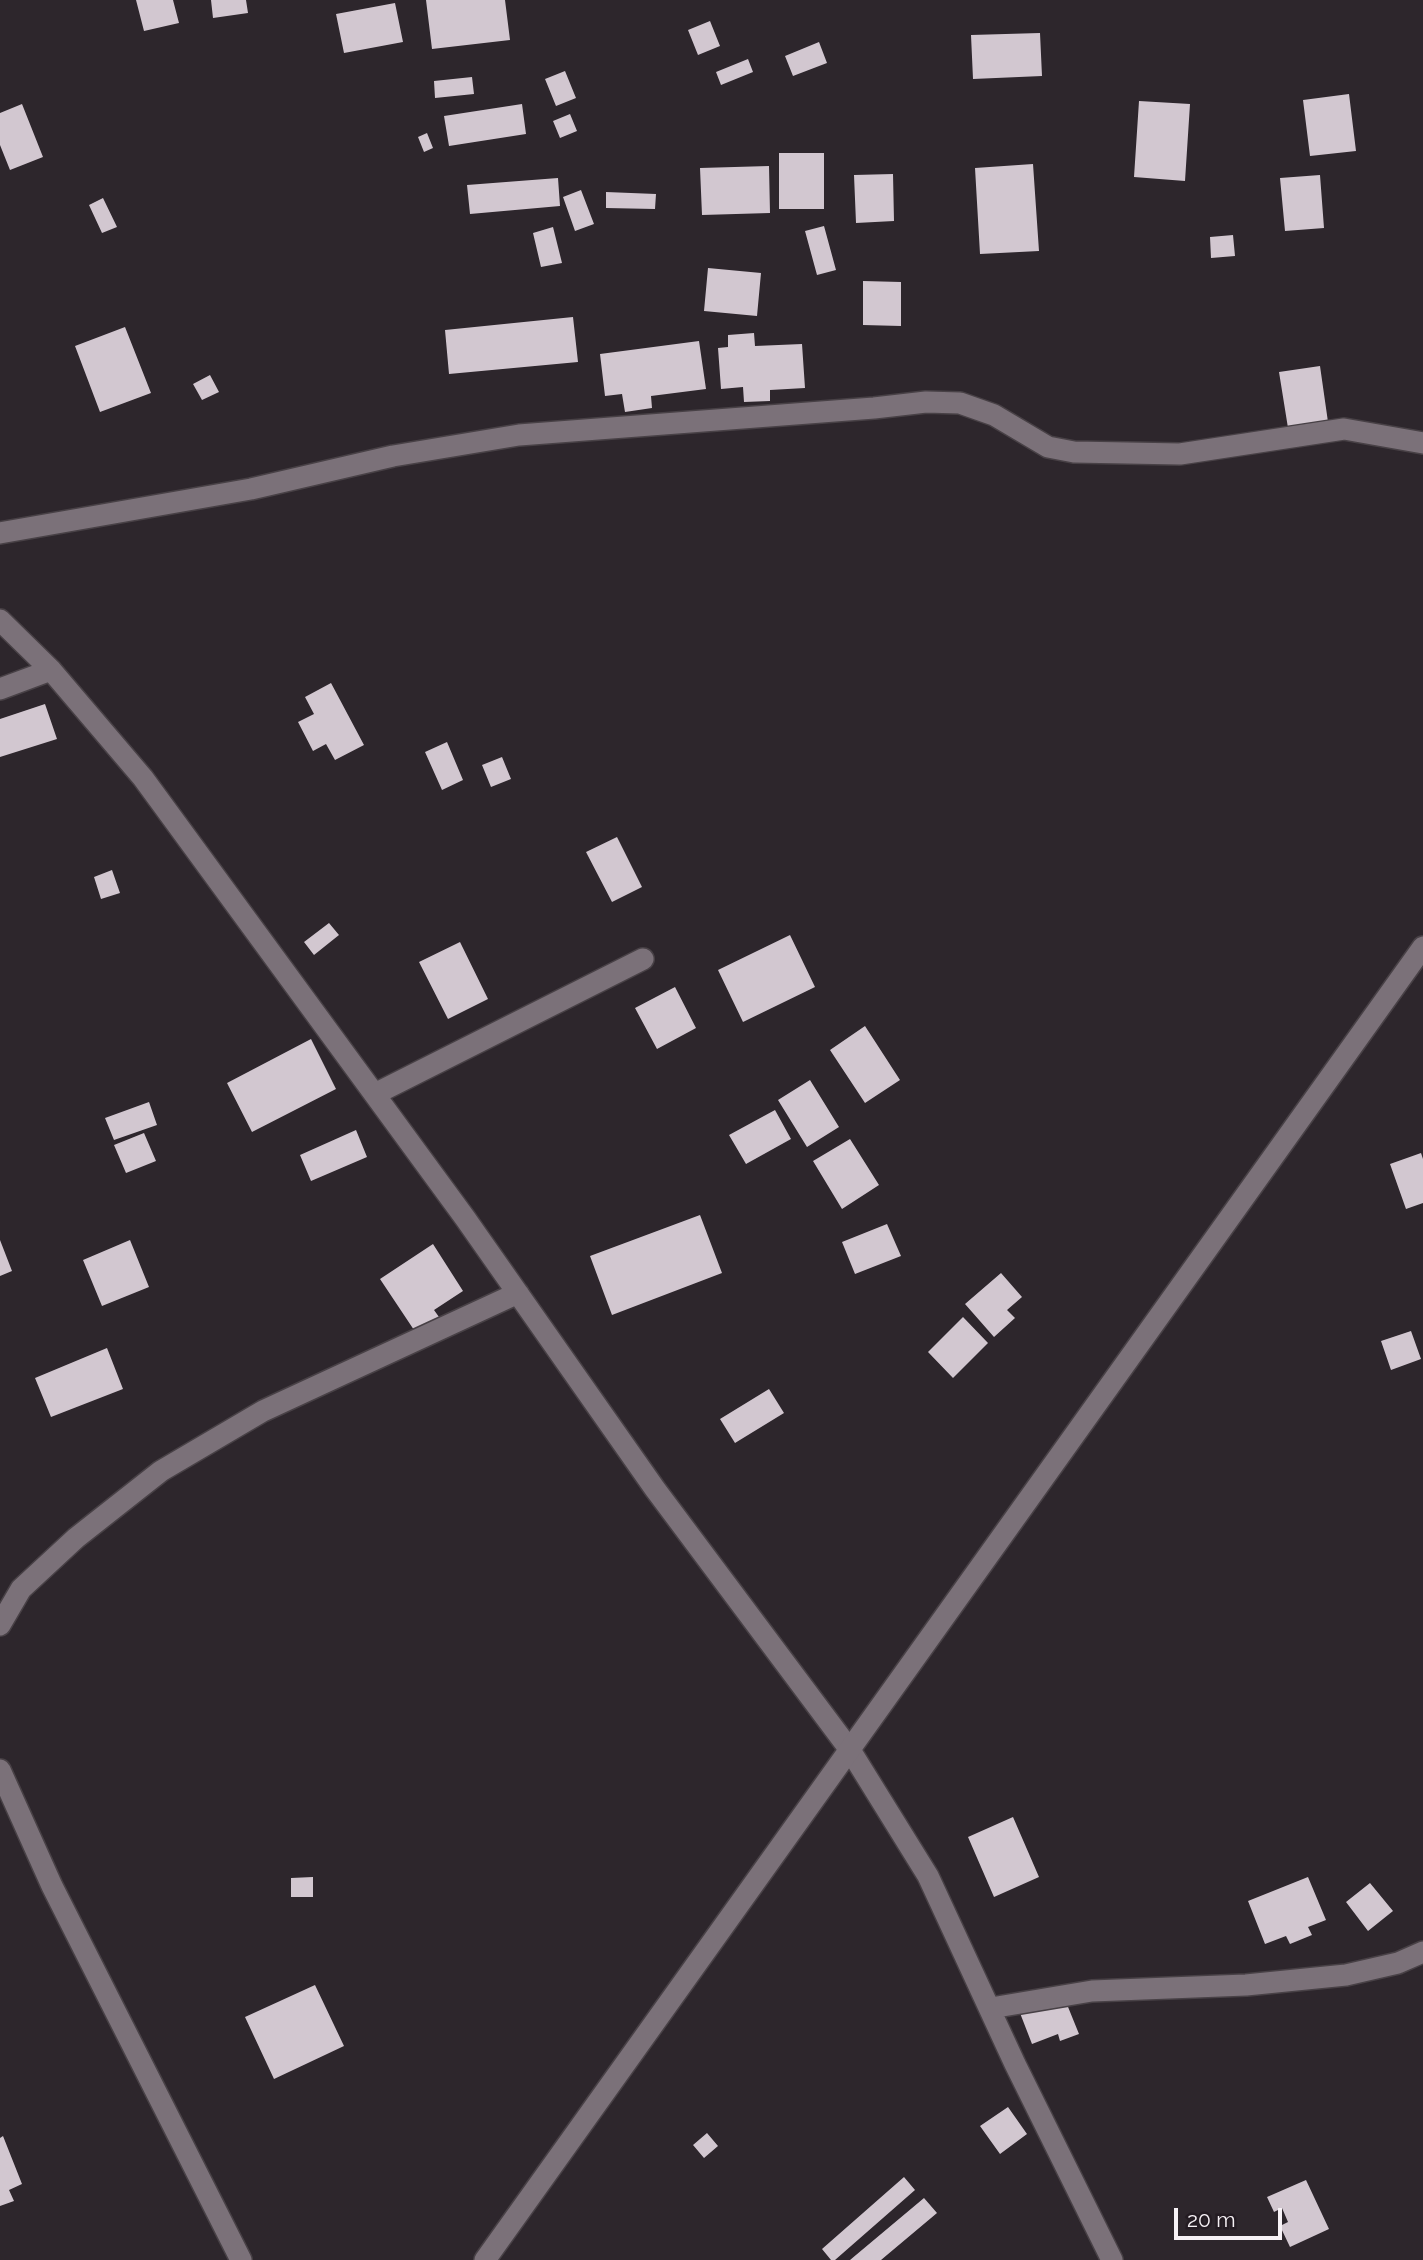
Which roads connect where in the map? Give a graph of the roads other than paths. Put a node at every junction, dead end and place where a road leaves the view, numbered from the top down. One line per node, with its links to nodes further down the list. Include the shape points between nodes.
1 (1423, 443): 2 (street, via 1344,429 1180,454 1074,452 1048,447 994,415 960,403 926,402 519,435)
2 (0, 533)
3 (0, 621): 4 (street)
4 (51, 670): 5 (street); 8 (street, via 143,778)
5 (0, 689)
6 (1423, 947): 11 (street)
7 (643, 959): 8 (street)
8 (375, 1094): 9 (street)
9 (518, 1293): 10 (street, via 263,1411 161,1471 76,1538 21,1589); 11 (street, via 655,1489)
10 (0, 1625)
11 (849, 1750): 14 (street, via 929,1876); 16 (street)
12 (0, 1770): 15 (street, via 52,1886)
13 (1423, 1952): 14 (street, via 1346,1975 1092,1992)
14 (991, 2008): 17 (street)
15 (241, 2260)
16 (485, 2260)
17 (1112, 2260)

